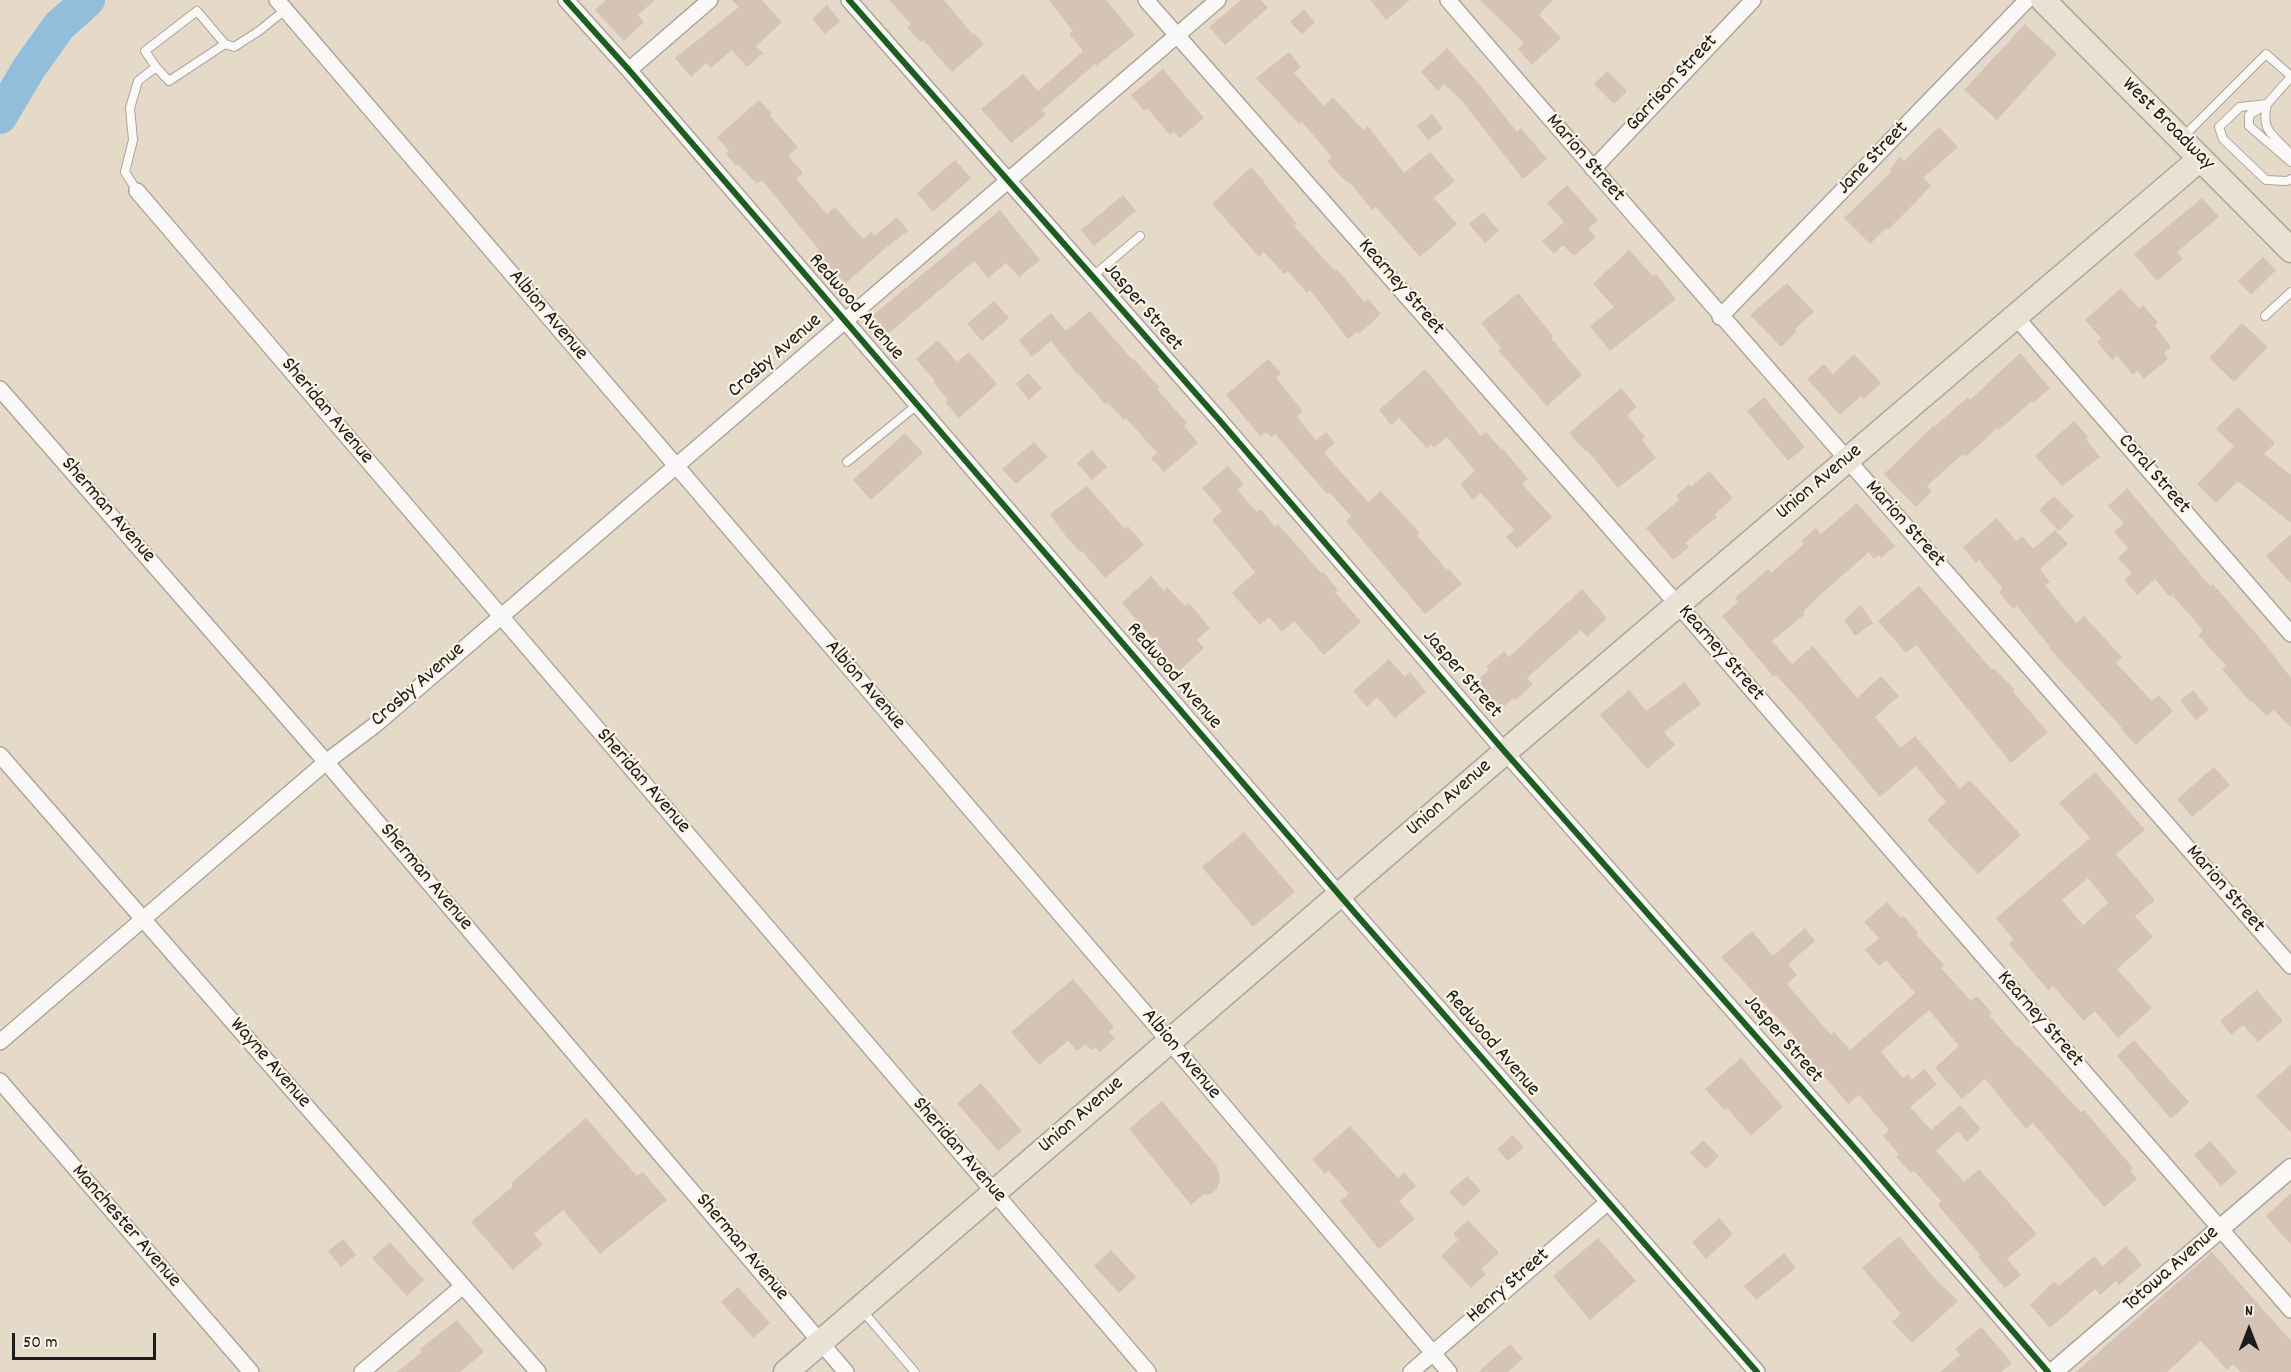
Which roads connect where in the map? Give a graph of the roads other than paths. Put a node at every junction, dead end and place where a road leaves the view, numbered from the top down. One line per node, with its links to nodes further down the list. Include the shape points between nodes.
1 (566, 0): 14 (street, Redwood Avenue)
2 (710, 0): 14 (street)
3 (849, 0): 23 (street, Jasper Street)
4 (1146, 0): 11 (street, Kearney Street)
5 (1218, 0): 11 (street, Crosby Avenue)
6 (1448, 0): 21 (street, Marion Street)
7 (2027, 0): 31 (street, Jane Street)
8 (2043, 0): 17 (main road, West Broadway)
9 (1746, 3): 21 (street, Garrison Street)
10 (281, 5): 12 (lane, via 259,31 234,47); 37 (street, Albion Avenue)
11 (1177, 34): 23 (street, Crosby Avenue); 38 (street, Kearney Street)
12 (225, 44): 13 (lane, via 169,81); 13 (lane, via 197,11 145,51)
13 (156, 67): 24 (lane, via 138,81 130,108 133,140 125,172)
14 (629, 70): 32 (street, Redwood Avenue)
15 (2291, 77): 16 (lane); 17 (lane, via 2266,54)
16 (2266, 104): 18 (lane, via 2266,129); 20 (lane, via 2249,115 2249,126); 22 (lane, via 2240,107 2219,127 2223,139 2266,180)
17 (2181, 140): 19 (main road, West Broadway)
18 (2291, 155)
19 (2200, 159): 26 (main road, West Broadway); 29 (main road, Union Avenue)
20 (2291, 162)
21 (1593, 169): 31 (street, Marion Street)
22 (2291, 179)
23 (1008, 180): 27 (street, Jasper Street); 32 (street, Crosby Avenue)
24 (136, 190): 39 (street, Sheridan Avenue)
25 (1140, 236): 27 (lane)
26 (2291, 250)
27 (1092, 277): 41 (street, Jasper Street)
28 (2291, 292): 30 (lane)
29 (2015, 316): 35 (main road, Union Avenue); 40 (street, Coral Street)
30 (2265, 316)
31 (1720, 317): 35 (street, Marion Street)
32 (844, 321): 34 (street, Redwood Avenue); 37 (street, Crosby Avenue)
33 (0, 389): 43 (street, Sherman Avenue)
34 (917, 405): 36 (lane); 44 (street, Redwood Avenue)
35 (1846, 460): 38 (main road, Union Avenue); 46 (street, Marion Street)
36 (847, 462)
37 (675, 466): 39 (street, Crosby Avenue); 47 (street, Albion Avenue)
38 (1678, 604): 41 (main road, Union Avenue); 53 (street, Kearney Street)
39 (500, 616): 43 (street, Crosby Avenue); 51 (street, Sheridan Avenue)
40 (2291, 634)
41 (1505, 752): 44 (main road, Union Avenue); 69 (street, Jasper Street)
42 (0, 755): 45 (street, Wayne Avenue)
43 (326, 762): 45 (street, Crosby Avenue); 57 (street, Sherman Avenue)
44 (1339, 895): 47 (main road, Union Avenue); 52 (street, Redwood Avenue)
45 (143, 921): 48 (street, Crosby Avenue); 54 (street, Wayne Avenue)
46 (2290, 964)
47 (1168, 1041): 51 (main road, Union Avenue); 58 (street, Albion Avenue)
48 (0, 1042)
49 (0, 1081): 59 (street, Manchester Avenue)
50 (2291, 1168): 53 (street, Totowa Avenue)
51 (994, 1192): 55 (main road, Union Avenue); 65 (street, Sheridan Avenue)
52 (1608, 1202): 58 (street, Henry Street); 68 (street, Redwood Avenue)
53 (2220, 1229): 56 (street, Kearney Street); 70 (street, Totowa Avenue)
54 (463, 1286): 60 (street); 61 (street, Wayne Avenue)
55 (860, 1308): 57 (main road, Union Avenue); 64 (lane)
56 (2291, 1310)
57 (821, 1342): 62 (main road, Union Avenue); 63 (street, Sherman Avenue)
58 (1433, 1353): 66 (street, Henry Street); 67 (street, Albion Avenue)
59 (251, 1372)
60 (362, 1372)
61 (538, 1372)
62 (786, 1372)
63 (846, 1372)
64 (915, 1372)
65 (1148, 1372)
66 (1411, 1372)
67 (1449, 1372)
68 (1757, 1372)
69 (2048, 1372)
70 (2053, 1372)

